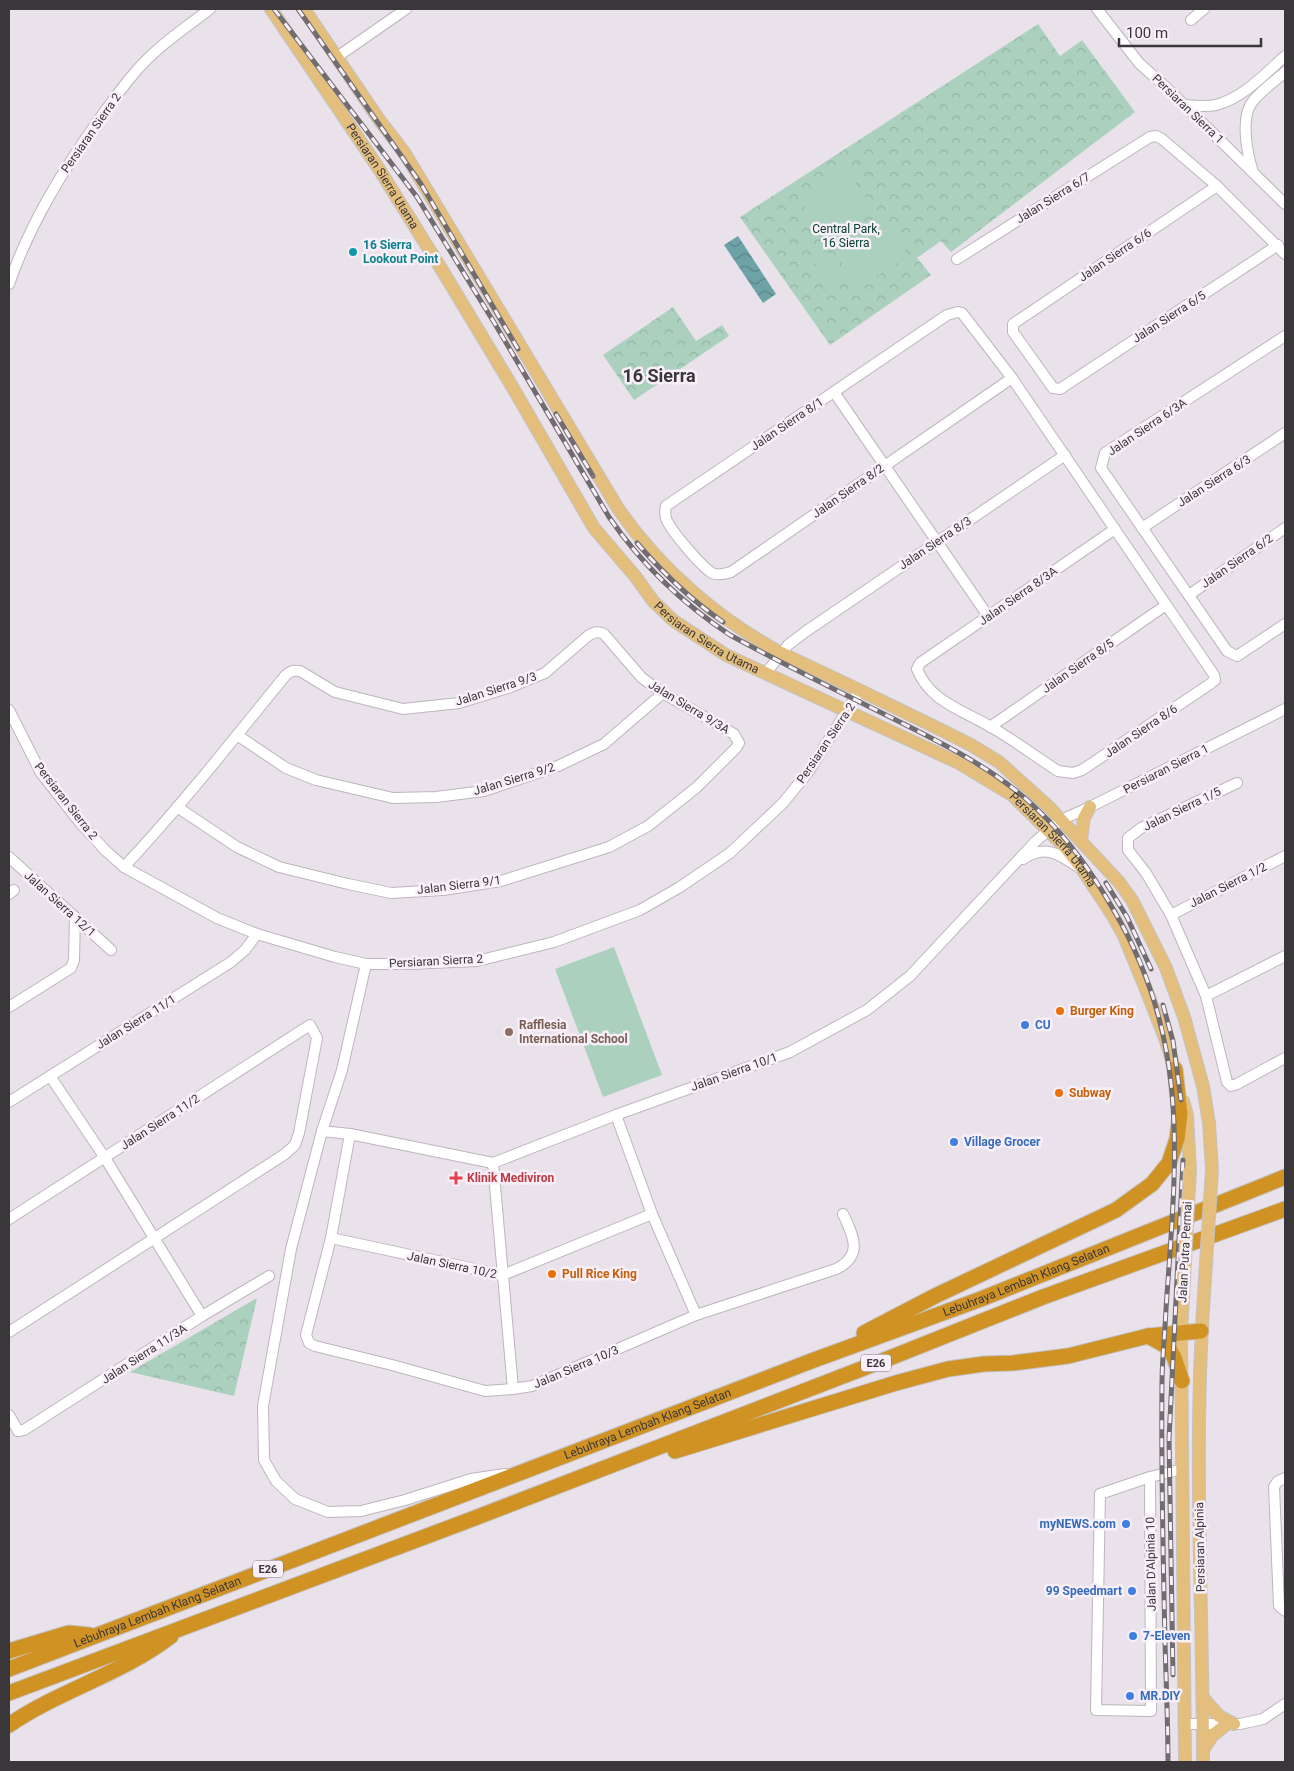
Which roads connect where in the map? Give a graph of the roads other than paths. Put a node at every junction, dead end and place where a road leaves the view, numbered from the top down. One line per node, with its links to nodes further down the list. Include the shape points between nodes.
1 (210, 9): 24 (street, Persiaran Sierra 2, via 174,35 118,93 69,161 40,211)
2 (271, 9): 43 (main road, Persiaran Sierra Utama, via 406,211 514,388 594,528 674,621 726,655)
3 (304, 9): 8 (main road, Persiaran Sierra Utama)
4 (406, 9): 8 (street)
5 (1097, 9): 14 (street, Persiaran Sierra 1, via 1139,63)
6 (1204, 9): 7 (street)
7 (1191, 20)
8 (337, 57): 42 (main road, Persiaran Sierra Utama, via 404,152 634,531 708,605)
9 (1284, 59): 11 (street)
10 (1285, 72): 12 (street)
11 (1244, 92): 12 (street); 13 (street)
12 (1252, 101): 16 (street)
13 (1217, 104): 14 (street); 15 (street)
14 (1185, 105): 15 (street, Persiaran Sierra 1)
15 (1199, 120): 17 (street, Persiaran Sierra 1)
16 (1246, 133): 17 (street); 18 (street)
17 (1230, 149): 18 (street, Persiaran Sierra 1)
18 (1253, 172): 20 (street, Persiaran Sierra 1)
19 (1217, 186): 21 (street); 23 (street, Jalan Sierra 6/7, via 1162,139 1150,137); 27 (street, Jalan Sierra 6/6, via 1013,324 1013,332 1053,388)
20 (1285, 204)
21 (1278, 245): 22 (street); 27 (street, Jalan Sierra 6/5)
22 (1285, 254)
23 (957, 259)
24 (9, 284)
25 (1285, 336): 33 (street, Jalan Sierra 6/3A, via 1105,453 1101,468)
26 (1012, 378): 28 (street, Jalan Sierra 8/1, via 958,312 947,315); 30 (street); 31 (street, Jalan Sierra 8/2)
27 (1060, 389)
28 (834, 392): 31 (street); 36 (street, Jalan Sierra 8/1, via 666,506 667,521)
29 (1285, 433): 33 (street, Jalan Sierra 6/3)
30 (1065, 455): 32 (street); 35 (street, Jalan Sierra 8/3)
31 (884, 465): 35 (street); 36 (street, Jalan Sierra 8/2, via 731,572 712,573)
32 (1115, 528): 38 (street); 39 (street, Jalan Sierra 8/3A)
33 (1142, 528): 37 (street, Jalan Sierra 6/3A)
34 (1285, 528): 37 (street, Jalan Sierra 6/2)
35 (937, 542): 39 (street); 42 (street, Jalan Sierra 8/3, via 805,632)
36 (685, 546)
37 (1189, 595): 40 (street, Jalan Sierra 6/3A, via 1227,651 1237,656)
38 (1166, 605): 49 (street, Jalan Sierra 8/5); 49 (street, Jalan Sierra 8/6, via 1214,675 1215,680 1210,684 1074,773 1058,771)
39 (988, 616): 49 (street, Jalan Sierra 8/3A, via 920,663 917,669 930,690 948,705)
40 (1285, 624)
41 (604, 634): 45 (street, Jalan Sierra 9/3A, via 642,678); 51 (street, Jalan Sierra 9/3, via 594,632 545,673 459,703 403,709 335,692 294,670)
42 (782, 653): 43 (street, Jalan Sierra 8/3); 44 (main road, Persiaran Sierra Utama)
43 (766, 673): 48 (main road, Persiaran Sierra Utama)
44 (860, 690): 48 (street, Persiaran Sierra 2); 55 (main road, Persiaran Sierra Utama, via 999,762)
45 (663, 694): 50 (street, Jalan Sierra 9/3A); 51 (street, Jalan Sierra 9/2, via 604,744 558,766 484,791 436,797 393,798 316,780 286,768)
46 (1285, 709): 54 (street, Persiaran Sierra 1)
47 (9, 710): 61 (street, Persiaran Sierra 2, via 41,773 81,824)
48 (848, 711): 56 (main road, Persiaran Sierra Utama, via 990,781 1012,795); 68 (street, Persiaran Sierra 2, via 809,771 783,803 730,853 640,910 554,942 477,961)
49 (990, 726)
50 (734, 734): 53 (street, Jalan Sierra 9/1, via 738,743 736,748 697,787 648,826 609,847 501,881 443,890 391,892 280,867 237,847)
51 (237, 735): 53 (street)
52 (1237, 782): 63 (street, Jalan Sierra 1/5, via 1141,828 1128,838 1128,850)
53 (177, 807): 61 (street)
54 (1090, 807): 55 (street, Persiaran Sierra 1); 57 (main road, via 1084,818)
55 (1061, 820): 56 (street, Persiaran Sierra 1); 57 (main road, Persiaran Sierra Utama)
56 (1049, 830): 60 (street, Jalan Sierra 10/1); 62 (main road, Persiaran Sierra Utama)
57 (1081, 840): 80 (main road, Persiaran Sierra Utama, via 1132,900 1166,968 1184,1017 1203,1086)
58 (1285, 856): 63 (street, Jalan Sierra 1/2)
59 (9, 857): 64 (street, Jalan Sierra 12/1)
60 (1016, 864): 62 (street, via 1038,852 1053,852); 75 (street, Jalan Sierra 10/1, via 910,976 867,1010 790,1052)
61 (124, 867): 65 (street, Persiaran Sierra 2, via 217,918)
62 (1084, 872): 72 (main road, Persiaran Sierra Utama, via 1124,936)
63 (1171, 915): 69 (street)
64 (75, 917): 66 (street, Jalan Sierra 12/1); 70 (street, via 72,968)
65 (257, 934): 68 (street, Persiaran Sierra 2); 73 (street, Jalan Sierra 11/1, via 231,962)
66 (111, 950)
67 (1285, 956): 69 (street)
68 (366, 964): 76 (street, via 342,1070)
69 (1206, 996): 71 (street, via 1227,1082 1231,1086)
70 (9, 1008)
71 (1285, 1058)
72 (1175, 1069): 81 (main road, Persiaran Sierra Utama, via 1187,1115); 97 (highway, via 1180,1114 1177,1139 1169,1164 1152,1184 1116,1210 935,1296)
73 (50, 1076): 74 (street, Jalan Sierra 11/1); 78 (street)
74 (9, 1102)
75 (616, 1115): 79 (street, Jalan Sierra 10/1); 84 (street)
76 (322, 1130): 77 (street); 102 (street, via 291,1249 263,1406 264,1460 276,1481 295,1499 328,1512 362,1511 471,1479)
77 (350, 1134): 79 (street); 88 (street)
78 (105, 1158): 86 (street, Jalan Sierra 11/2); 87 (street); 87 (street, Jalan Sierra 11/2, via 310,1025 317,1038 294,1145)
79 (493, 1163): 90 (street)
80 (1212, 1169): 93 (main road, Jalan Putra Permai, bridge)
81 (1190, 1170): 95 (main road, Jalan Putra Permai, bridge)
82 (1285, 1177): 97 (highway, Lebuhraya Lembah Klang Selatan / E26, via 981,1299)
83 (1285, 1209): 105 (highway, Lebuhraya Lembah Klang Selatan / E26, via 1043,1297)
84 (652, 1214): 90 (street, Jalan Sierra 10/2); 91 (street)
85 (844, 1214): 91 (street, Jalan Sierra 10/3, via 855,1246 846,1264)
86 (9, 1219)
87 (155, 1238): 92 (street); 94 (street)
88 (331, 1238): 90 (street, Jalan Sierra 10/2); 99 (street, Jalan Sierra 10/3, via 306,1335 309,1343 485,1392)
89 (269, 1276): 92 (street, Jalan Sierra 11/3A)
90 (503, 1276): 99 (street)
91 (696, 1315): 99 (street, Jalan Sierra 10/3, via 532,1386)
92 (202, 1316): 100 (street, Jalan Sierra 11/3A, via 24,1430 18,1430)
93 (1201, 1331): 95 (highway); 112 (main road, Persiaran Alpinia)
94 (9, 1332)
95 (1181, 1334): 96 (highway); 98 (main road, Persiaran Alpinia)
96 (1148, 1336): 98 (highway, via 1168,1347); 105 (highway, via 1068,1356 948,1369 896,1383 700,1442)
97 (814, 1360): 102 (highway, Lebuhraya Lembah Klang Selatan / E26)
98 (1182, 1381): 101 (main road, Persiaran Alpinia)
99 (512, 1389)
100 (9, 1415)
101 (1183, 1469): 103 (street); 114 (main road, Persiaran Alpinia)
102 (528, 1471): 108 (highway, Lebuhraya Lembah Klang Selatan / E26)
103 (1150, 1477): 103 (street, Jalan D'Alpinia 10, via 1151,1711 1096,1710 1100,1494)
104 (1285, 1478): 106 (street, via 1274,1487 1279,1606)
105 (467, 1521): 107 (highway, Lebuhraya Lembah Klang Selatan / E26)
106 (1285, 1611)
107 (184, 1626): 111 (highway, Lebuhraya Lembah Klang Selatan / E26); 117 (highway, via 151,1651 32,1709)
108 (94, 1635): 109 (highway, via 69,1633); 110 (highway, Lebuhraya Lembah Klang Selatan / E26)
109 (9, 1651)
110 (9, 1668)
111 (9, 1693)
112 (1202, 1698): 115 (main road, Persiaran Alpinia); 116 (main road)
113 (1285, 1704): 116 (street, via 1263,1719)
114 (1184, 1724): 115 (street); 119 (main road, Persiaran Alpinia)
115 (1202, 1724): 116 (street); 118 (main road, Persiaran Alpinia)
116 (1231, 1724): 118 (main road, via 1212,1736)
117 (9, 1725)
118 (1203, 1756)
119 (1185, 1762)

